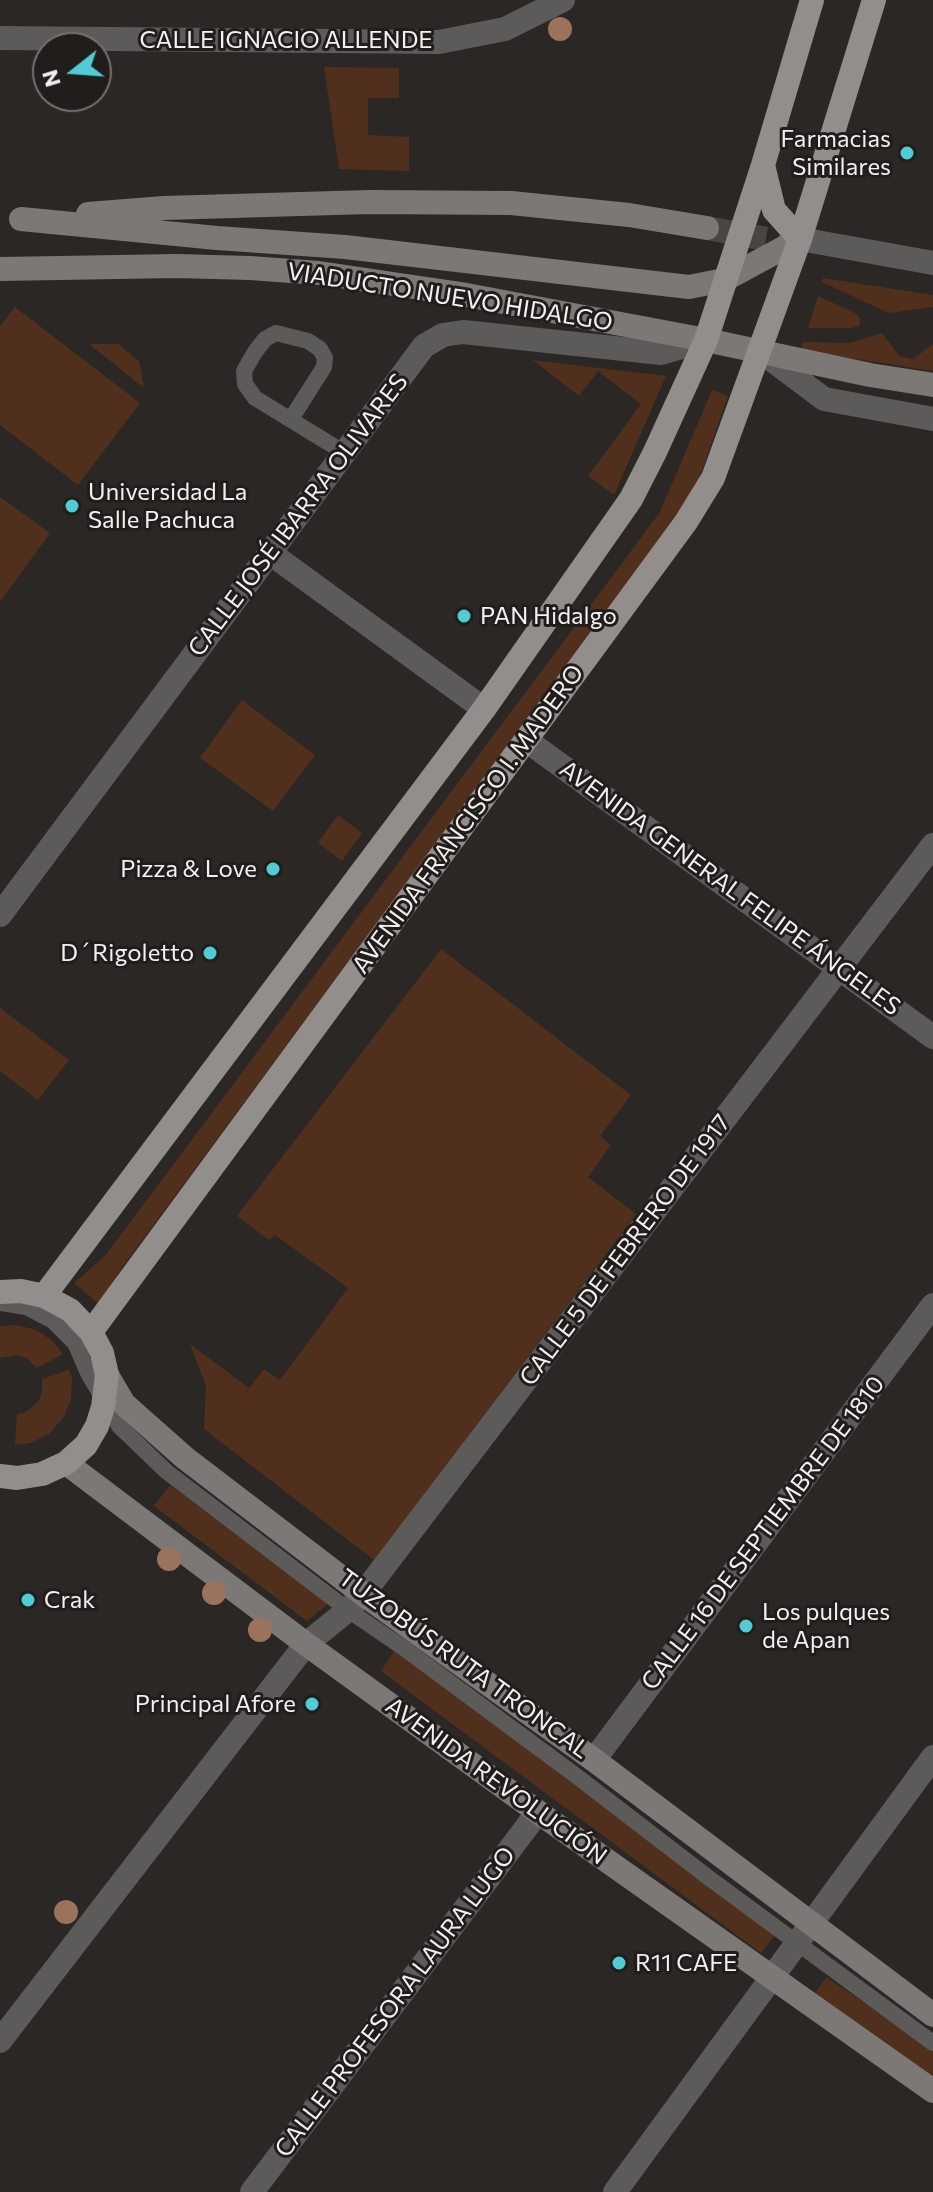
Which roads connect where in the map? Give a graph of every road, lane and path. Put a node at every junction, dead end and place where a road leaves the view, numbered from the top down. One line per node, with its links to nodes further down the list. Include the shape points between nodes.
1 (563, 0): 4 (street, CALLE IGNACIO ALLENDE, via 505,29 439,42)
2 (812, 0): 5 (main road)
3 (874, 0): 8 (main road, AVENIDA FRANCISCO I. MADERO)
4 (0, 38)
5 (763, 165): 8 (main road, via 774,210); 11 (main road)
6 (10, 219): 7 (main road, via 164,208 511,203); 11 (main road, via 345,247 689,287)
7 (707, 228)
8 (800, 239): 9 (street); 11 (main road); 13 (main road, AVENIDA FRANCISCO I. MADERO)
9 (933, 263)
10 (0, 269): 12 (main road, VIADUCTO NUEVO HIDALGO, via 191,267 319,273)
11 (724, 280): 12 (main road)
12 (706, 340): 13 (main road, VIADUCTO NUEVO HIDALGO); 17 (street, CALLE JOSÉ IBARRA OLIVARES, via 661,353 463,332 443,335 424,346); 19 (main road, via 631,499)
13 (760, 351): 14 (main road, VIADUCTO NUEVO HIDALGO); 16 (street, via 824,399); 20 (main road, AVENIDA FRANCISCO I. MADERO, via 713,478)
14 (933, 385)
15 (291, 419): 15 (lane, via 255,398 245,384 244,371 255,352 276,333 308,341 325,358); 17 (lane)
16 (933, 419)
17 (345, 453): 18 (street, CALLE JOSÉ IBARRA OLIVARES)
18 (270, 553): 19 (street); 22 (street, CALLE JOSÉ IBARRA OLIVARES)
19 (484, 709): 26 (main road)
20 (526, 740): 23 (street, AVENIDA GENERAL FELIPE ÁNGELES); 29 (main road, AVENIDA FRANCISCO I. MADERO)
21 (933, 845): 23 (street, CALLE 5 DE FEBRERO DE 1917)
22 (0, 915)
23 (840, 969): 24 (street, AVENIDA GENERAL FELIPE ÁNGELES); 34 (street, CALLE 5 DE FEBRERO DE 1917)
24 (933, 1037)
25 (0, 1292): 26 (main road)
26 (44, 1296): 29 (main road, via 70,1310)
27 (0, 1303): 31 (lane, TUZOBÚS RUTA TRONCAL, via 26,1307 53,1321 75,1343)
28 (933, 1305): 37 (street, CALLE 16 DE SEPTIEMBRE DE 1810)
29 (91, 1332): 30 (main road)
30 (107, 1375): 31 (main road); 34 (main road, via 124,1404 148,1427)
31 (104, 1399): 32 (main road, via 86,1445); 34 (lane, TUZOBÚS RUTA TRONCAL, via 119,1426 167,1472)
32 (66, 1463): 33 (main road, via 42,1474); 35 (main road, AVENIDA REVOLUCIÓN)
33 (0, 1476)
34 (356, 1602): 35 (street, CALLE 5 DE FEBRERO DE 1917); 37 (main road); 40 (lane, TUZOBÚS RUTA TRONCAL, via 405,1649)
35 (306, 1644): 38 (main road, AVENIDA REVOLUCIÓN); 43 (street, CALLE 5 DE FEBRERO DE 1917)
36 (933, 1757): 39 (street)
37 (594, 1760): 39 (main road)
38 (538, 1812): 41 (main road, AVENIDA REVOLUCIÓN); 46 (street, CALLE PROFESORA LAURA LUGO)
39 (813, 1924): 40 (street); 42 (main road)
40 (798, 1943): 41 (street); 44 (lane, TUZOBÚS RUTA TRONCAL)
41 (773, 1977): 45 (main road, AVENIDA REVOLUCIÓN); 47 (street)
42 (933, 2015)
43 (0, 2041)
44 (933, 2043)
45 (933, 2091)
46 (252, 2192)
47 (615, 2192)

